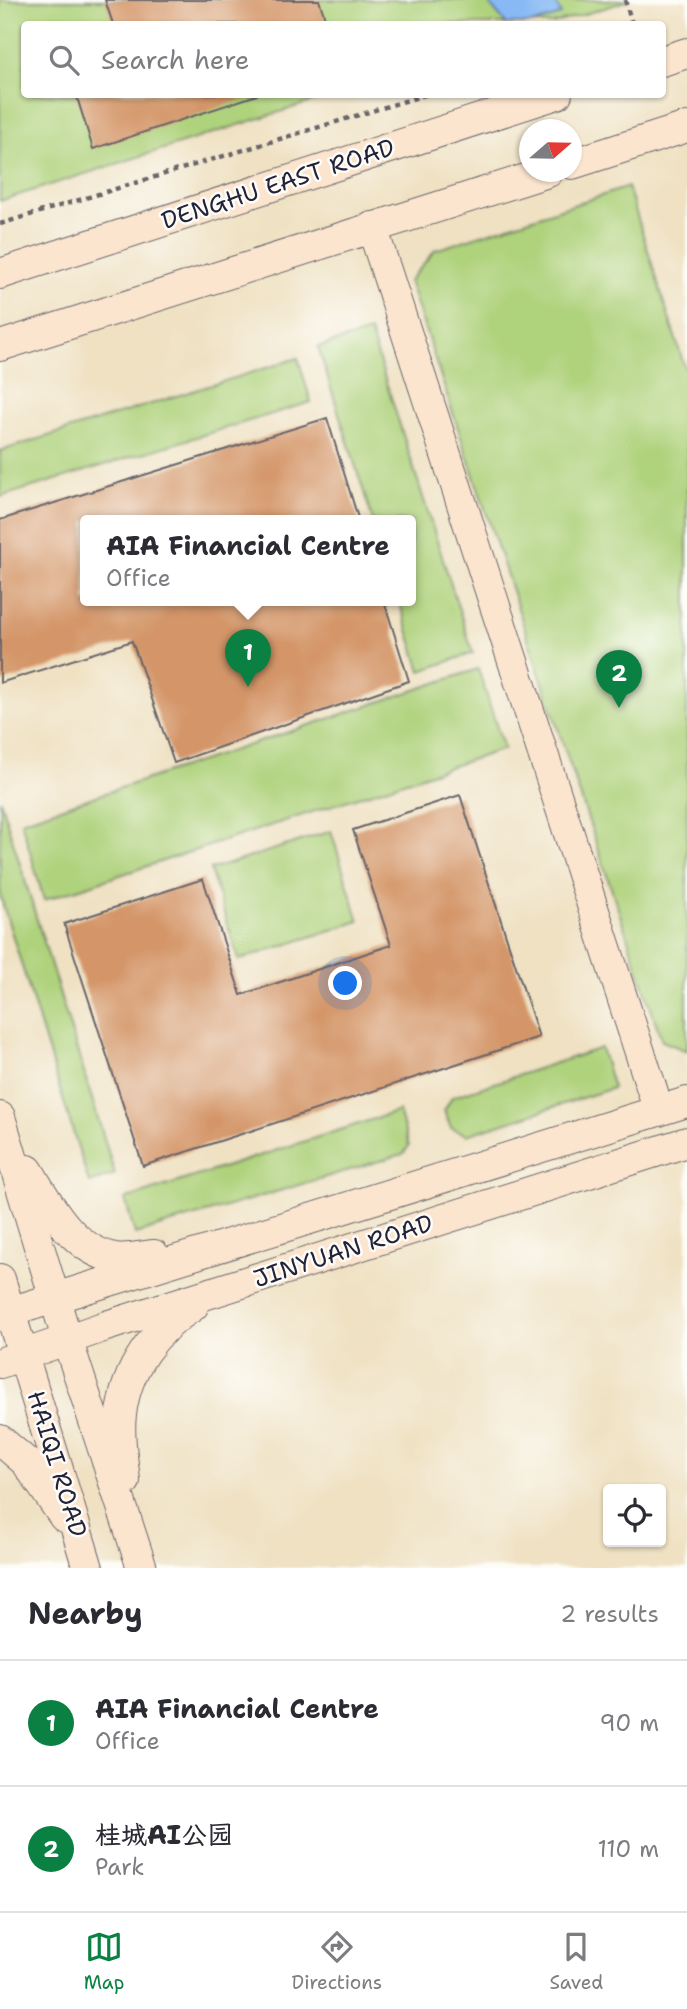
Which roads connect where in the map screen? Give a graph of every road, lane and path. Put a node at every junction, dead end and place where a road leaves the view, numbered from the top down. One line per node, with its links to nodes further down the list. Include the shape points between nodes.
1 (625, 0): 2 (path)
2 (631, 21)
3 (687, 53): 4 (main road)
4 (666, 60)
5 (415, 98): 10 (path)
6 (545, 98): 12 (main road, DENGHU EAST ROAD)
7 (687, 127): 8 (main road)
8 (582, 161)
9 (519, 181): 11 (main road)
10 (0, 224)
11 (372, 227): 13 (main road); 15 (main road)
12 (0, 274)
13 (0, 346)
14 (687, 1102): 15 (main road, JINYUAN ROAD)
15 (659, 1111): 18 (main road, JINYUAN ROAD)
16 (2, 1124): 18 (main road, via 54,1213 83,1245 116,1258); 21 (main road)
17 (687, 1142): 20 (main road, JINYUAN ROAD)
18 (203, 1251): 21 (main road, JINYUAN ROAD)
19 (0, 1279): 22 (main road, HAIQI ROAD)
20 (218, 1290): 23 (main road, JINYUAN ROAD); 26 (main road, via 169,1322 128,1382 120,1417)
21 (56, 1299): 22 (main road, JINYUAN ROAD); 23 (main road)
22 (5, 1313): 24 (main road, HAIQI ROAD)
23 (67, 1339): 24 (main road, JINYUAN ROAD); 26 (main road)
24 (12, 1359): 27 (main road, HAIQI ROAD)
25 (0, 1440): 27 (main road, via 26,1462)
26 (128, 1527): 28 (main road)
27 (84, 1554)
28 (142, 1568)

